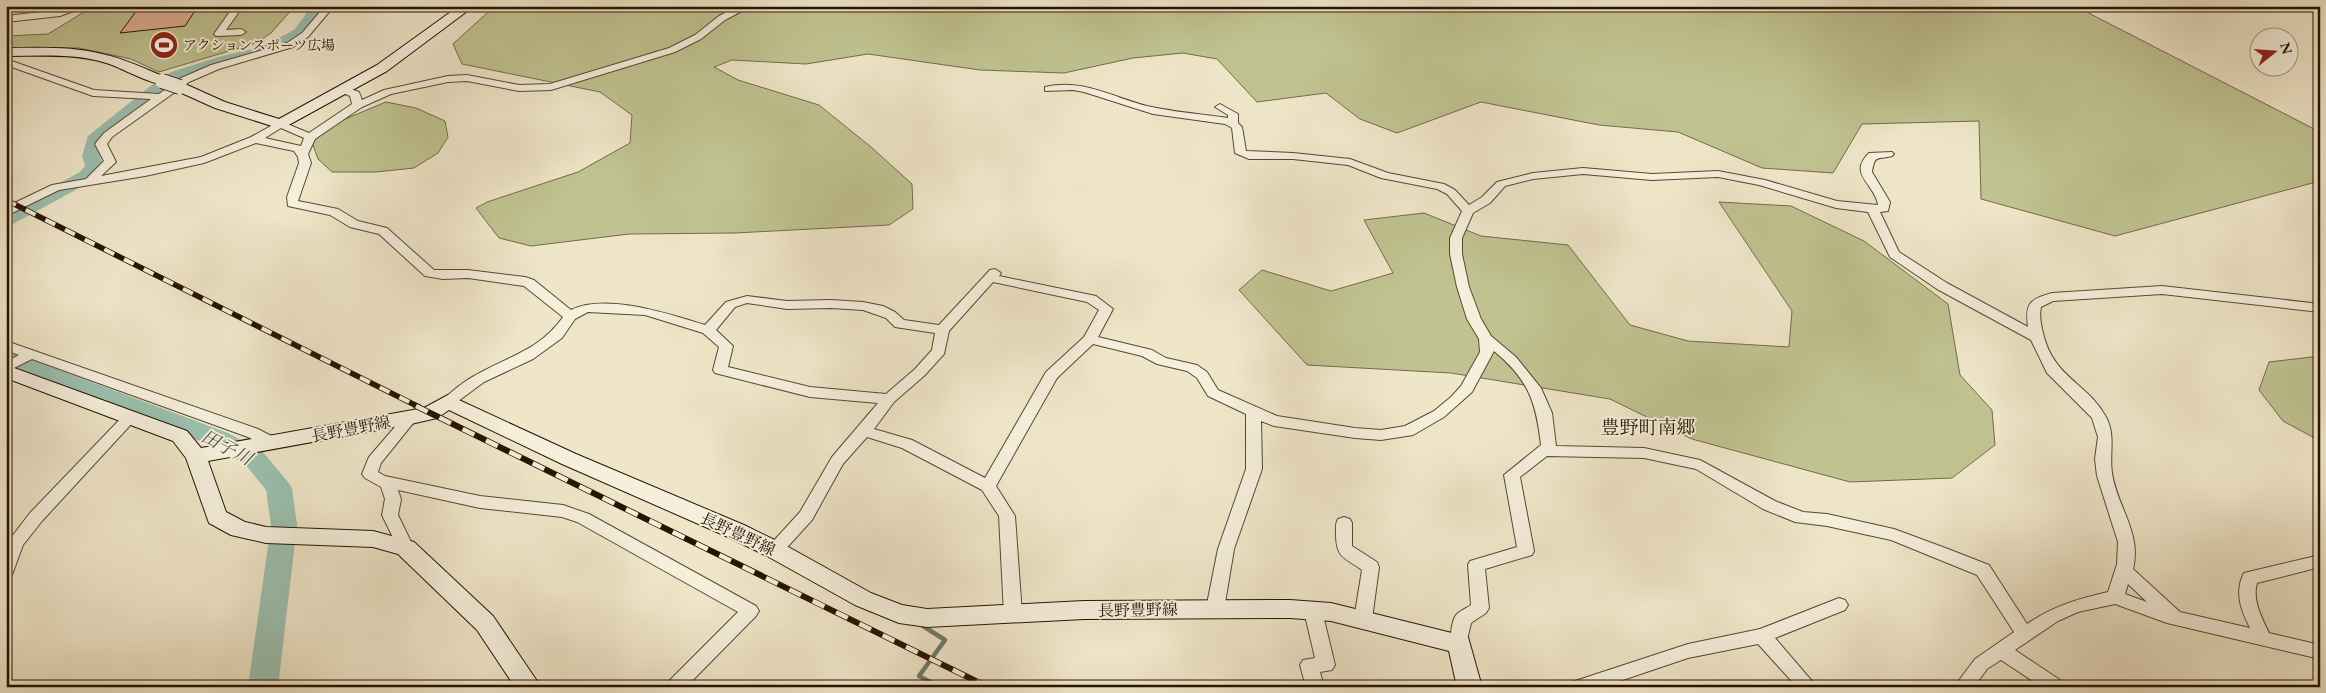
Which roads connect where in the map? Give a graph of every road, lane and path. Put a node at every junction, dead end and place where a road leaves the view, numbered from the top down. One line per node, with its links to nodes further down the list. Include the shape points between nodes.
1 (83, 6): 6 (street, via 60,13)
2 (239, 6): 7 (street, via 220,34)
3 (330, 6): 12 (street, via 305,35 290,45 215,67 185,80)
4 (468, 6): 11 (main road, via 382,68)
5 (756, 6): 13 (street, via 737,10 698,37 672,50 551,87 519,88 467,78 448,79 407,86)
6 (6, 18)
7 (241, 32)
8 (6, 52): 15 (main road, bridge, via 51,52 123,64 220,105)
9 (6, 62): 12 (street, via 93,93)
10 (1050, 89): 16 (street, via 1062,85 1109,96 1140,108)
11 (345, 90): 13 (street, via 355,94); 15 (main road)
12 (162, 97): 21 (street, via 108,134 102,144 110,162)
13 (358, 105): 17 (street)
14 (1220, 107): 16 (street, via 1233,114)
15 (280, 124): 17 (street); 18 (street)
16 (1233, 124): 24 (street, via 1237,126 1241,153 1249,156 1293,156 1350,162 1385,176 1440,186 1451,192)
17 (310, 137): 19 (street)
18 (255, 139): 19 (street, via 298,149); 21 (street, via 196,162)
19 (302, 154): 26 (street, via 305,163 292,203 334,212 354,224 383,231 430,273 475,275 529,283)
20 (1888, 154): 22 (street, via 1873,155 1868,160 1866,172 1884,202 1884,208)
21 (91, 180): 23 (street, via 79,185 61,186)
22 (1873, 208): 24 (street, via 1817,200 1743,177 1706,173 1632,176 1592,171 1533,176 1501,184 1486,200); 29 (street, via 1894,254 1942,286)
23 (7, 211)
24 (1468, 211): 31 (street, via 1456,238 1456,254 1463,288 1474,319)
25 (2320, 308): 29 (street, via 2162,290 2052,297 2034,304 2032,313)
26 (570, 316): 27 (street, via 586,308 646,311); 36 (street, via 557,336 528,356 479,378)
27 (708, 330): 28 (street, via 733,303 749,300 785,306 828,302 873,308 896,318 900,324); 35 (street, via 726,346 720,370 810,392)
28 (942, 330): 30 (street, via 993,275 1091,299 1106,308); 35 (street, via 939,351)
29 (2037, 338): 53 (street, via 2041,352 2062,381 2081,396 2102,423 2107,442 2103,464 2109,494 2126,536 2128,555)
30 (1090, 339): 37 (street, via 1192,368 1202,375 1213,393); 46 (street, via 1051,375)
31 (1486, 339): 37 (street, via 1487,352 1467,389 1439,414 1408,431 1381,435 1355,433 1274,421); 43 (street, via 1508,356 1543,407 1549,447)
32 (6, 345): 33 (street)
33 (29, 355): 34 (street); 41 (street, via 253,434)
34 (7, 369): 38 (main road)
35 (889, 399): 40 (street)
36 (448, 402): 39 (main road, 長野豊野線, via 430,413); 50 (main road, 長野豊野線)
37 (1253, 413): 56 (street, via 1254,469 1226,549)
38 (130, 417): 44 (main road, via 180,436); 52 (street, via 36,517 16,542)
39 (411, 417): 41 (main road, 長野豊野線); 45 (street, via 374,461 370,474)
40 (864, 431): 46 (street, via 907,444); 50 (street, via 837,461 806,516)
41 (266, 444): 42 (street, 長野豊野線)
42 (229, 450): 44 (main road, 長野豊野線)
43 (1543, 451): 61 (street, via 1644,453 1700,465 1769,505 1801,518 1827,520 1894,535 1926,547 1982,570); 64 (street, via 1512,475 1526,551 1476,564 1480,608 1463,619)
44 (196, 456): 48 (main road, via 217,517 239,529 266,535)
45 (388, 484): 49 (street, via 393,499 390,516); 68 (street, via 480,502 563,511 583,518 750,611)
46 (988, 486): 58 (street, via 1007,516)
47 (1344, 523): 59 (street, via 1344,549 1372,567)
48 (308, 537): 49 (street, via 373,539)
49 (406, 548): 67 (street, via 485,624)
50 (775, 550): 58 (main road, 長野豊野線, via 899,614 927,618)
51 (2320, 561): 63 (street, via 2250,578 2245,587 2246,596)
52 (6, 570)
53 (2124, 571): 54 (street); 60 (street)
54 (2115, 597): 60 (street); 61 (street, via 2075,606)
55 (1839, 605): 62 (street)
56 (1214, 609): 57 (main road, 長野豊野線); 58 (main road, 長野豊野線)
57 (1313, 611): 59 (main road, 長野豊野線); 69 (street, via 1326,665 1309,665)
58 (1013, 614)
59 (1363, 619): 64 (main road, 長野豊野線)
60 (2178, 619): 63 (street)
61 (2024, 633): 65 (street)
62 (1762, 636): 71 (street, via 1688,651); 72 (street)
63 (2264, 640): 66 (street)
64 (1459, 644): 70 (main road)
65 (2000, 650): 73 (street, via 1981,664); 74 (street)
66 (2320, 652)
67 (529, 687)
68 (674, 687)
69 (1316, 687)
70 (1470, 687)
71 (1578, 687)
72 (1808, 687)
73 (1963, 687)
74 (2057, 687)

